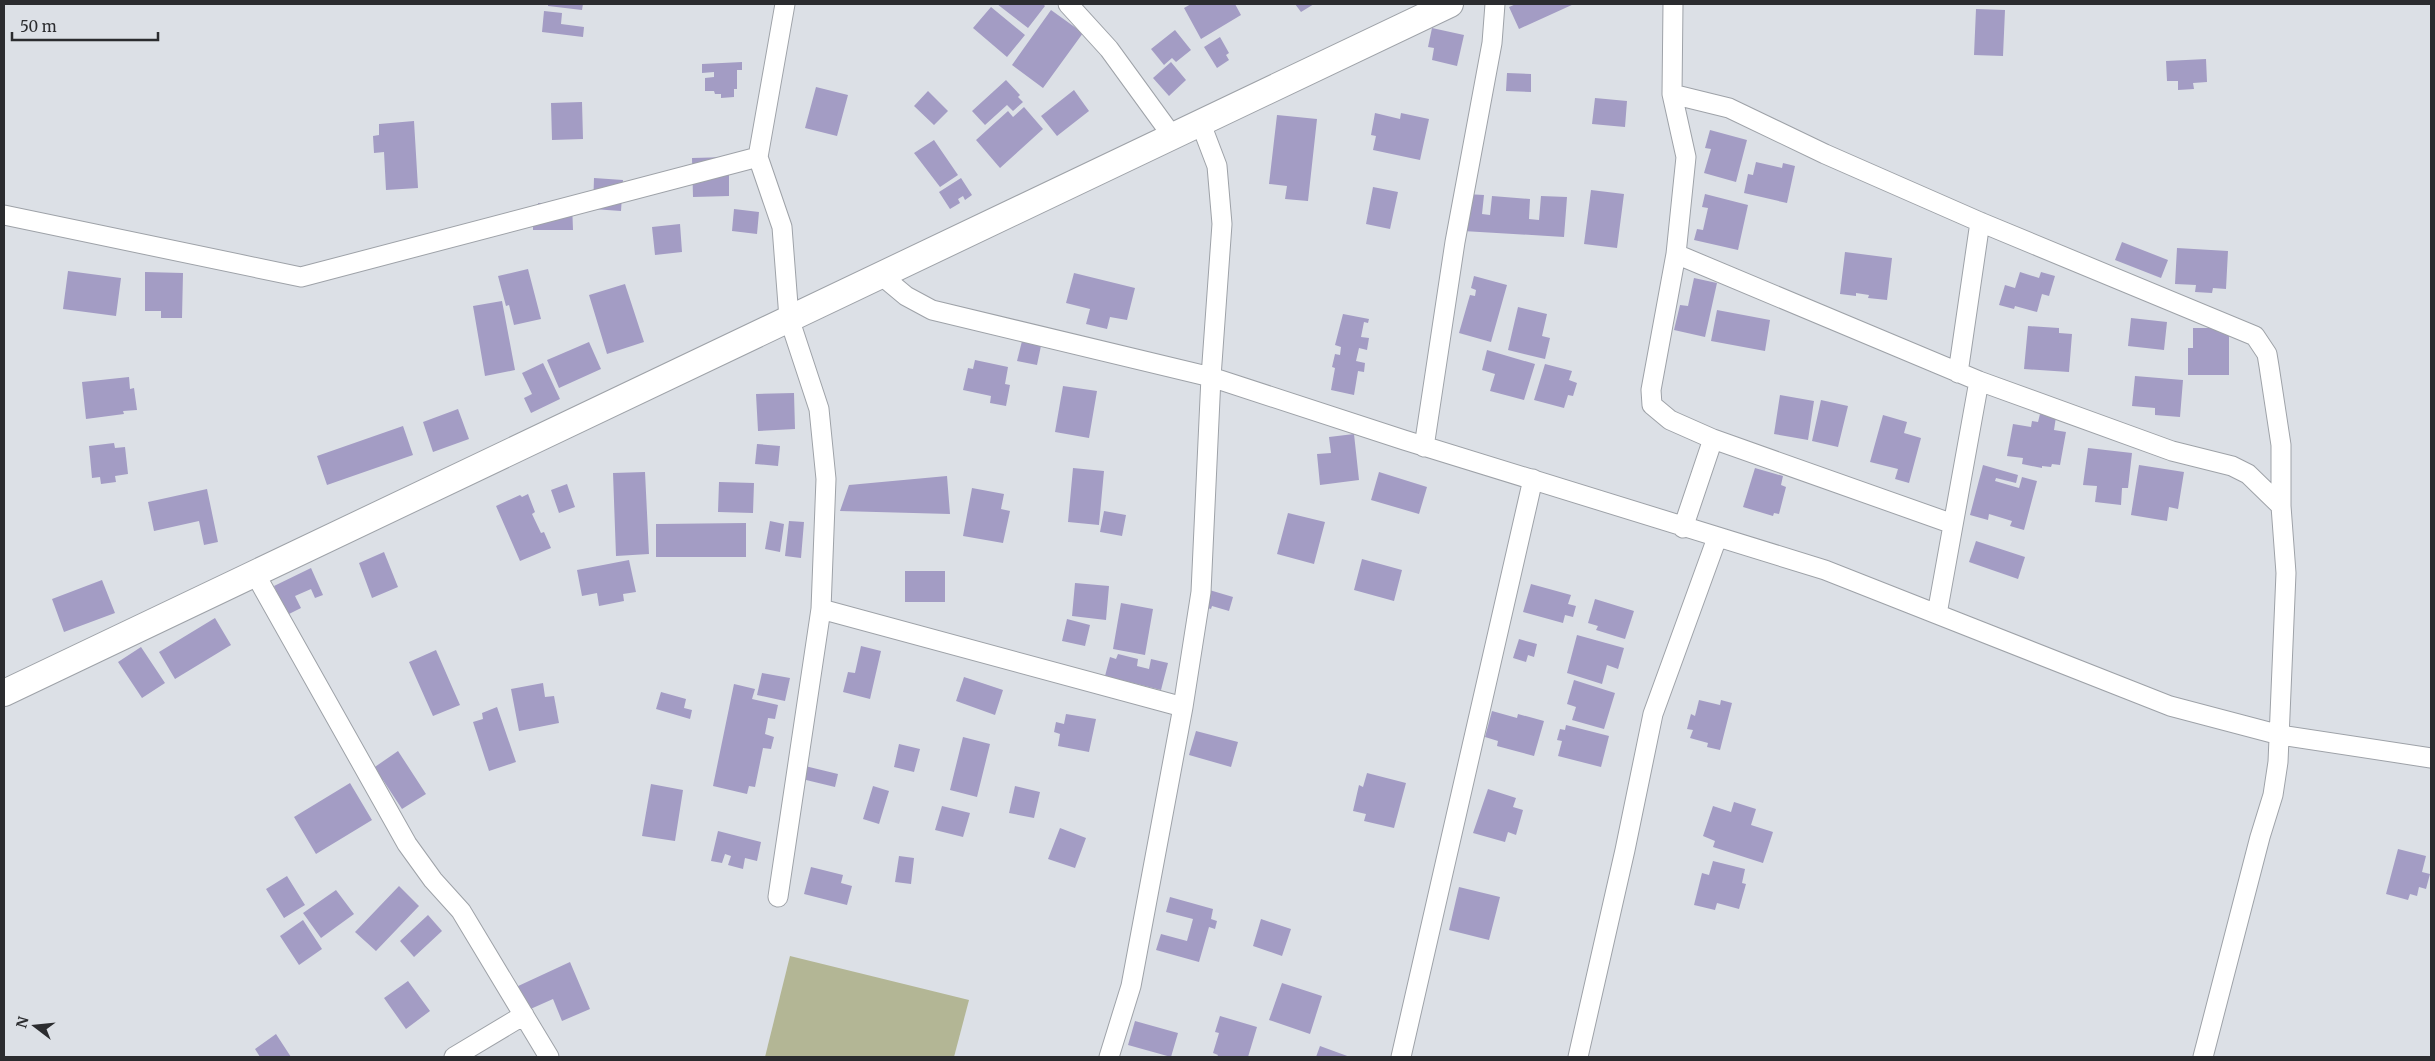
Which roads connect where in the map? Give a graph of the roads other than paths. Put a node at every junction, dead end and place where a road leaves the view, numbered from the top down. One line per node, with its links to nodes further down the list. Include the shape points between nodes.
1 (785, 4): 9 (street)
2 (1068, 4): 8 (street, via 1108,49)
3 (1450, 4): 7 (main road)
4 (1495, 4): 19 (street, via 1492,43 1455,242)
5 (1673, 4): 6 (street)
6 (1672, 94): 11 (street, via 1729,108); 12 (street, via 1686,157)
7 (1201, 124): 8 (main road); 16 (street, via 1218,166 1222,224)
8 (1173, 137): 13 (main road)
9 (758, 157): 10 (street, via 301,277); 14 (street, via 782,227)
10 (4, 215)
11 (1980, 222): 15 (street); 21 (street, via 2255,336 2270,366 2281,445)
12 (1676, 254): 15 (street); 18 (street, via 1651,390 1652,405 1670,420)
13 (882, 276): 14 (main road); 16 (street, via 906,296 932,310)
14 (789, 318): 25 (main road); 26 (street, via 819,409 826,479)
15 (1958, 373): 17 (street)
16 (1211, 377): 19 (street); 29 (street, via 1201,592)
17 (1979, 381): 21 (street, via 2172,451 2232,466 2248,474); 22 (street)
18 (1713, 438): 22 (street); 23 (street)
19 (1424, 447): 20 (street)
20 (1533, 479): 23 (street); 37 (street)
21 (2282, 506): 30 (street, via 2286,572)
22 (1953, 524): 27 (street)
23 (1683, 528): 24 (street)
24 (1717, 538): 27 (street, via 1825,570); 38 (street, via 1653,714)
25 (254, 572): 28 (main road); 33 (street, via 407,844 461,911)
26 (821, 609): 29 (street); 32 (street)
27 (1937, 614): 30 (street, via 2170,706)
28 (4, 693)
29 (1183, 707): 36 (street, via 1131,986)
30 (2280, 735): 31 (street); 39 (street, via 2274,795 2260,836)
31 (2431, 758)
32 (778, 897)
33 (524, 1015): 34 (street); 35 (street)
34 (454, 1057)
35 (549, 1057)
36 (1109, 1057)
37 (1401, 1057)
38 (1578, 1057)
39 (2203, 1057)

